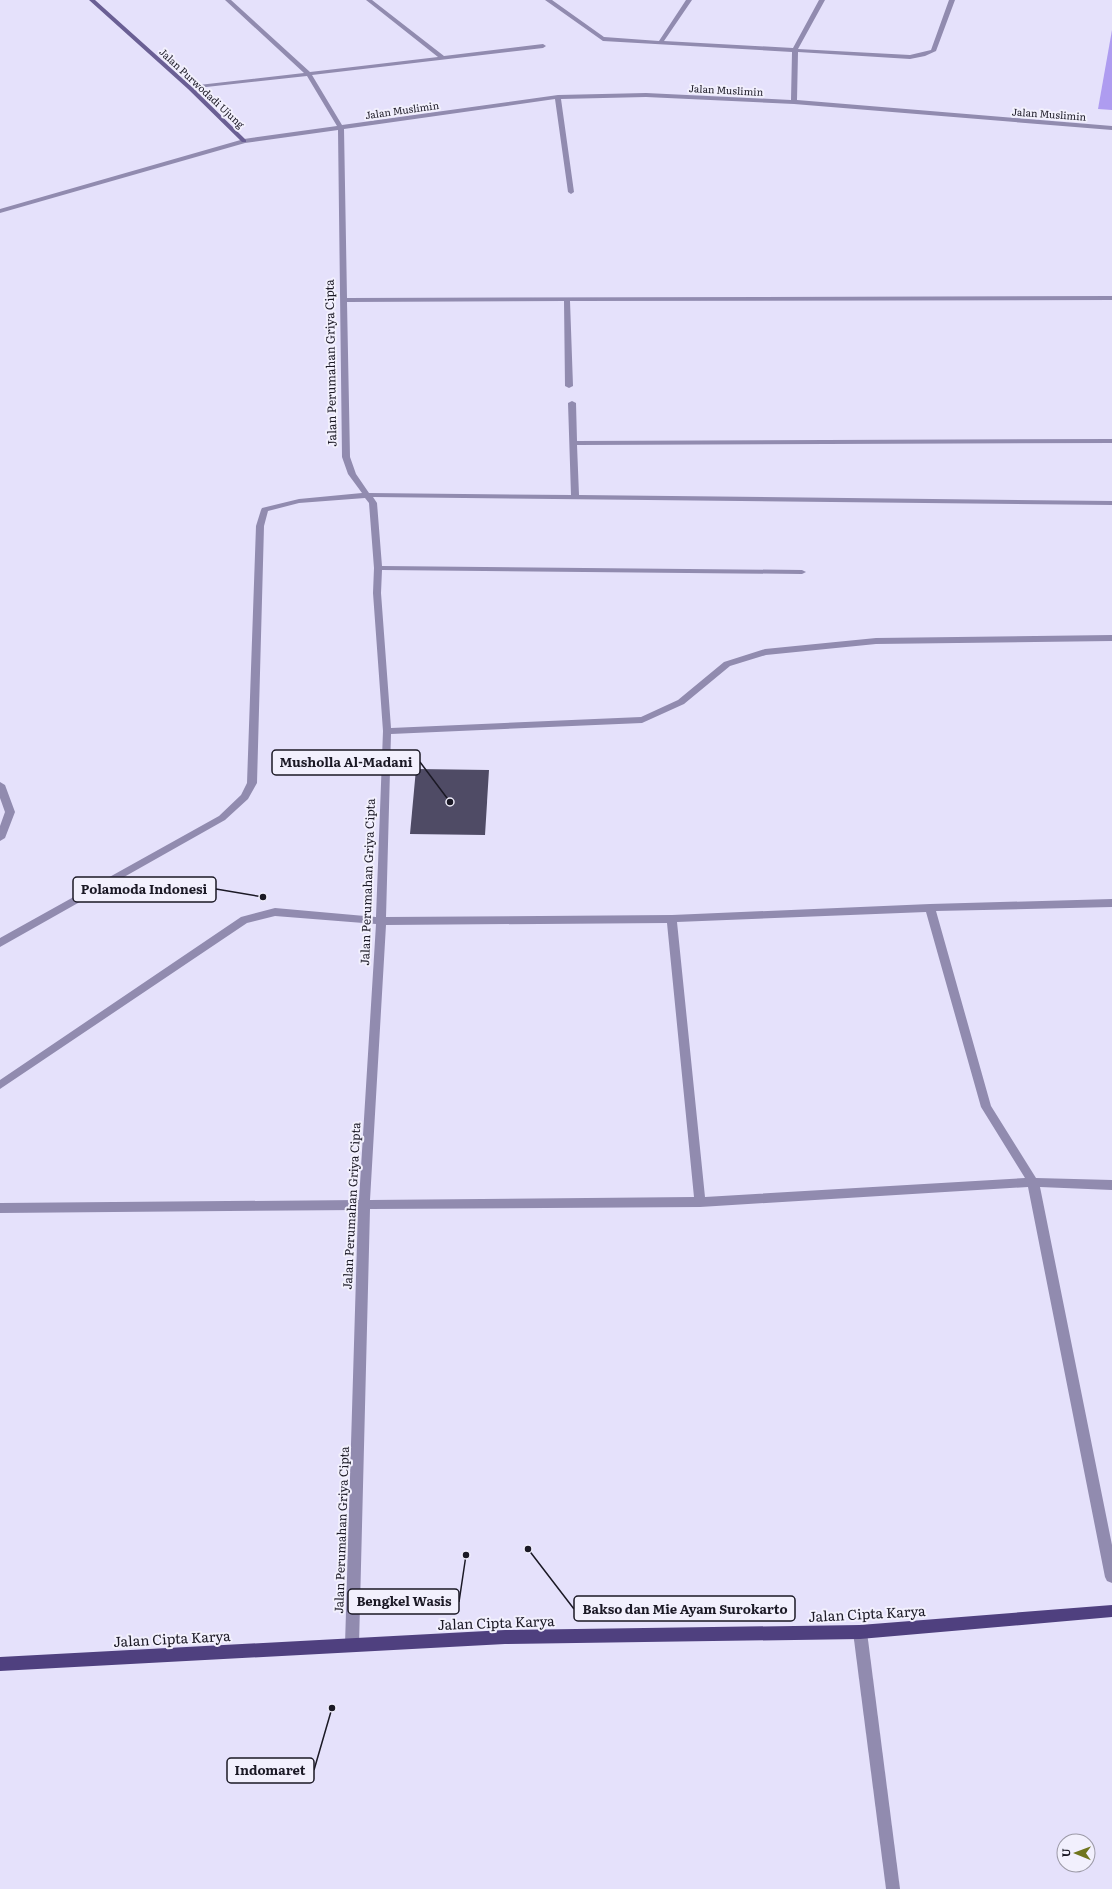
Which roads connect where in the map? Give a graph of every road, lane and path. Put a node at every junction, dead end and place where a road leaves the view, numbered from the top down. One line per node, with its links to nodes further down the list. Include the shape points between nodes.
1 (92, 0): 14 (street, Jalan Purwodadi Ujung)
2 (228, 0): 13 (street)
3 (370, 0): 12 (street)
4 (548, 0): 8 (street)
5 (689, 0): 9 (street)
6 (822, 0): 11 (street)
7 (952, 0): 11 (street, via 934,51 923,55 910,57)
8 (556, 2): 9 (street, via 603,39)
9 (660, 43): 11 (street)
10 (543, 46): 12 (street)
11 (795, 50): 16 (street)
12 (443, 58): 13 (street)
13 (308, 73): 14 (street); 17 (street)
14 (190, 88): 19 (street, Jalan Purwodadi Ujung)
15 (558, 97): 16 (street, Jalan Muslimin, via 646,95); 17 (street, Jalan Muslimin); 20 (street)
16 (794, 102): 18 (street, Jalan Muslimin)
17 (341, 128): 19 (street, Jalan Purwodadi Ujung); 23 (street, Jalan Perumahan Griya Cipta)
18 (1112, 128)
19 (244, 141): 21 (street)
20 (571, 192)
21 (0, 212)
22 (1112, 298): 24 (street)
23 (343, 300): 24 (street); 29 (street, Jalan Perumahan Griya Cipta, via 346,457 352,474)
24 (567, 300): 25 (street)
25 (569, 386)
26 (572, 403): 28 (street)
27 (1112, 441): 28 (street)
28 (573, 443): 30 (street)
29 (367, 495): 30 (street); 32 (street, Jalan Perumahan Griya Cipta, via 373,503); 42 (street, via 299,501 265,510 262,516 252,783 245,797 222,818)
30 (575, 497): 31 (street)
31 (1112, 503)
32 (378, 568): 33 (street); 35 (street, Jalan Perumahan Griya Cipta, via 377,593)
33 (802, 572)
34 (1112, 638): 35 (street, via 876,641 765,652 726,664 681,702 642,720)
35 (387, 731): 41 (street, Jalan Perumahan Griya Cipta)
36 (0, 785): 37 (street, via 10,812)
37 (0, 838)
38 (1112, 904): 39 (street)
39 (930, 908): 40 (street); 44 (street, via 986,1108)
40 (672, 919): 41 (street); 46 (street)
41 (381, 921): 43 (street, via 275,912 244,920); 47 (street, Jalan Perumahan Griya Cipta)
42 (0, 943)
43 (0, 1085)
44 (1033, 1182): 45 (street); 46 (street); 49 (street)
45 (1112, 1185)
46 (700, 1202): 47 (street)
47 (364, 1205): 48 (street); 52 (street, Jalan Perumahan Griya Cipta)
48 (0, 1208)
49 (1112, 1577)
50 (1112, 1610): 51 (main road, Jalan Cipta Karya)
51 (860, 1632): 52 (main road, Jalan Cipta Karya, via 505,1637); 54 (street)
52 (352, 1646): 53 (main road, Jalan Cipta Karya)
53 (0, 1664)
54 (893, 1889)

